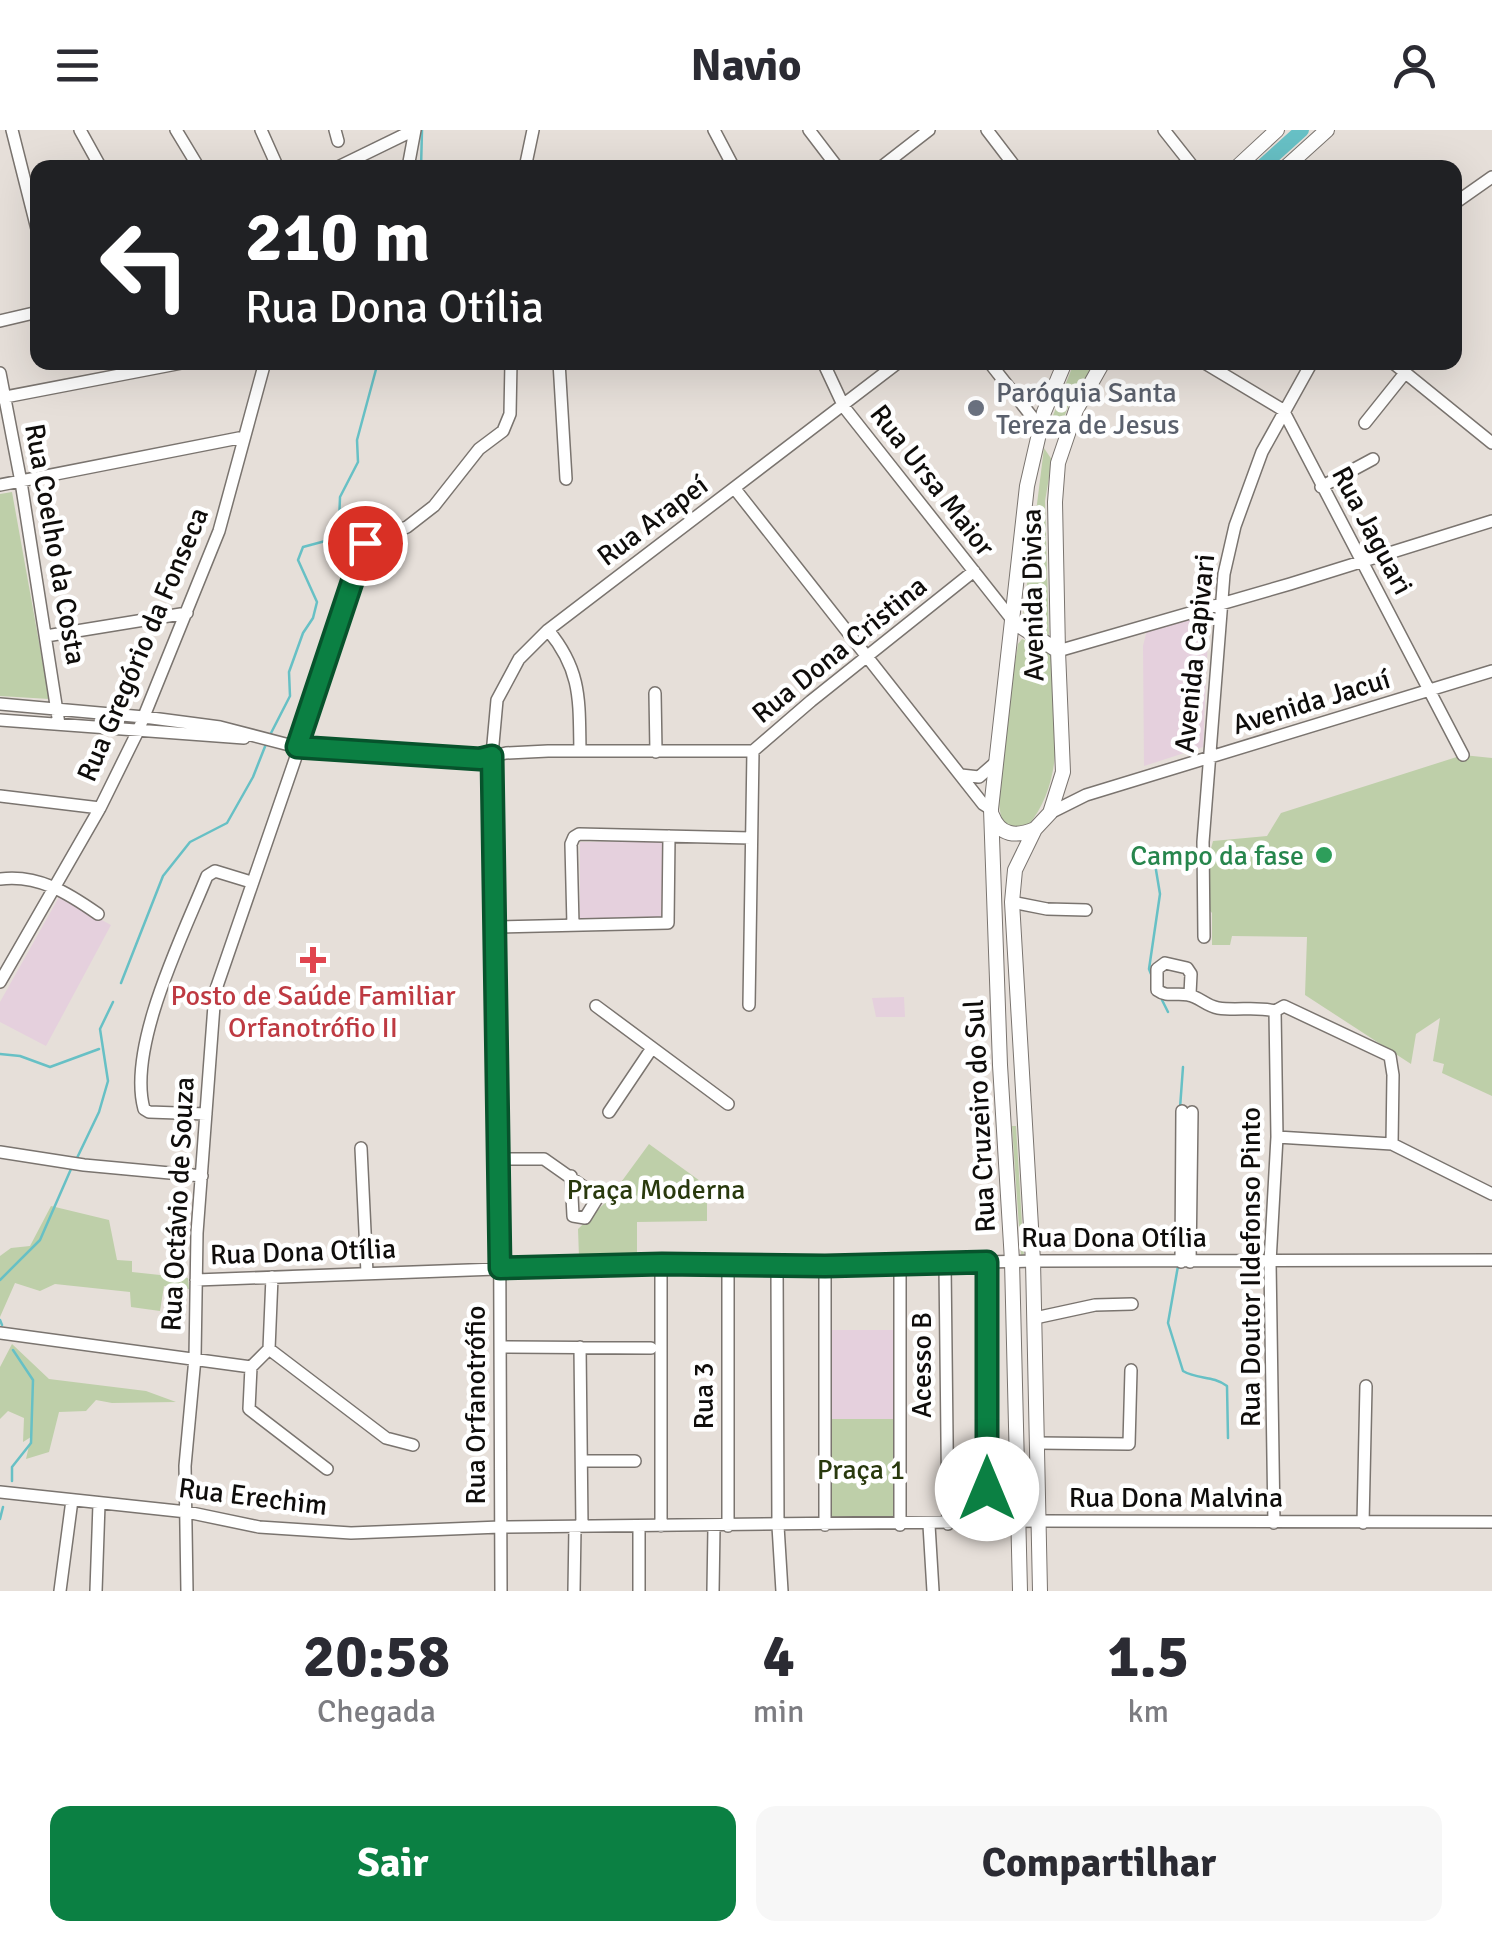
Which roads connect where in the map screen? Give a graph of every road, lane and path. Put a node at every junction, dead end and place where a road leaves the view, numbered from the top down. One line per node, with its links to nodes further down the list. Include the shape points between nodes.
1 (12, 130): 29 (street)
2 (80, 130): 14 (street)
3 (176, 130): 15 (street)
4 (261, 130): 16 (street)
5 (414, 130): 17 (street); 18 (street)
6 (533, 130): 19 (street)
7 (714, 130): 20 (street)
8 (809, 130): 21 (street)
9 (929, 130): 22 (street)
10 (988, 130): 23 (street)
11 (1164, 130): 24 (street)
12 (1277, 130): 25 (main road)
13 (1327, 130): 26 (main road)
14 (97, 160)
15 (195, 160)
16 (274, 160)
17 (352, 160)
18 (409, 160)
19 (527, 160)
20 (730, 160)
21 (832, 160)
22 (890, 160)
23 (1010, 160)
24 (1188, 160)
25 (1245, 160)
26 (1294, 160)
27 (1492, 177): 28 (street)
28 (1462, 198)
29 (30, 201)
30 (30, 314): 31 (street)
31 (0, 321)
32 (127, 370): 48 (street)
33 (264, 370): 53 (street, Rua Gregório da Fonseca)
34 (510, 370): 84 (street, Rua Octávio de Souza, via 510,414 503,431 479,449 434,506 407,527 365,543)
35 (560, 370): 57 (street)
36 (827, 370): 49 (street, Rua Ursa Maior)
37 (889, 370): 49 (street, Rua Arapeí)
38 (995, 370): 47 (street)
39 (1062, 370): 46 (main road, Avenida Divisa)
40 (1098, 370): 56 (main road, Avenida Divisa)
41 (1216, 370): 50 (street)
42 (1307, 370): 50 (street, Avenida Capivari)
43 (1401, 370): 45 (street)
44 (0, 373): 48 (street, Rua Coelho da Costa)
45 (1405, 373): 51 (street); 54 (street)
46 (1051, 393): 47 (street, via 1038,402); 52 (main road, Avenida Divisa)
47 (1014, 395): 52 (street)
48 (2, 397): 58 (street, Rua Coelho da Costa)
49 (844, 407): 61 (street, Rua Arapeí); 64 (street, Rua Ursa Maior)
50 (1282, 410): 60 (street, Rua Jaguari); 67 (street, Avenida Capivari, via 1235,526)
51 (1365, 423)
52 (1040, 427): 56 (main road); 65 (main road, Avenida Divisa)
53 (244, 438): 58 (street); 68 (street, Rua Gregório da Fonseca, via 220,531)
54 (1492, 443)
55 (1373, 460): 60 (street)
56 (1058, 463): 72 (main road, Avenida Divisa)
57 (566, 479)
58 (21, 482): 59 (street); 71 (street, Rua Coelho da Costa)
59 (0, 486)
60 (1321, 487): 63 (street, Rua Jaguari)
61 (735, 489): 70 (street, Rua Arapeí); 73 (street)
62 (1492, 521): 63 (street)
63 (1360, 563): 67 (street); 75 (street, Rua Jaguari)
64 (974, 571): 66 (street, Rua Ursa Maior); 73 (street, Rua Dona Cristina)
65 (1016, 577): 66 (street, via 1000,593); 69 (main road, Avenida Divisa)
66 (988, 591): 69 (street, Rua Ursa Maior)
67 (1220, 604): 72 (street); 90 (street, Avenida Capivari)
68 (187, 613): 71 (street); 79 (street, Rua Gregório da Fonseca)
69 (1014, 622): 72 (main road); 91 (main road, Avenida Divisa)
70 (548, 630): 85 (street, via 579,683); 89 (street, Rua Arapeí, via 518,659 498,700)
71 (46, 636): 78 (street, Rua Coelho da Costa)
72 (1058, 651): 93 (main road, Avenida Divisa)
73 (866, 657): 86 (street, Rua Dona Cristina); 92 (street)
74 (1492, 670): 75 (street, Avenida Jacuí)
75 (1431, 690): 88 (street, Rua Jaguari); 90 (street, Avenida Jacuí)
76 (655, 693): 87 (street)
77 (0, 704): 78 (street)
78 (59, 707): 79 (street); 81 (street, Rua Coelho da Costa)
79 (144, 716): 82 (street, Rua Gregório da Fonseca); 83 (street)
80 (0, 720): 81 (street)
81 (59, 724): 82 (street)
82 (138, 732): 83 (street); 96 (street, Rua Gregório da Fonseca)
83 (263, 740): 84 (street, Rua Dona Cristina)
84 (297, 747): 89 (street, Rua Dona Cristina); 103 (street, Rua Octávio de Souza)
85 (580, 751): 87 (street, Rua Dona Cristina); 89 (street, Rua Dona Cristina)
86 (754, 751): 87 (street, Rua Dona Cristina); 101 (street)
87 (656, 752)
88 (1462, 755)
89 (492, 756): 109 (street, Rua Orfanotrófio)
90 (1208, 758): 94 (street, Avenida Jacuí); 110 (street, Avenida Capivari)
91 (995, 762): 92 (street, via 979,778); 97 (main road, Avenida Divisa)
92 (957, 772): 97 (street)
93 (1063, 772): 94 (street, via 1067,785); 98 (main road, Avenida Divisa)
94 (1086, 795): 98 (street, Avenida Jacuí)
95 (0, 796): 96 (street)
96 (100, 808): 104 (street, Rua Gregório da Fonseca)
97 (991, 809): 99 (main road, via 996,824 1010,834); 131 (main road, Rua Cruzeiro do Sul)
98 (1050, 813): 99 (main road, Avenida Divisa)
99 (1035, 829): 105 (main road, Rua Cruzeiro do Sul, via 1014,870)
100 (669, 836): 101 (street); 108 (street, via 668,923); 108 (street, via 574,837)
101 (751, 838): 113 (street)
102 (0, 878): 104 (street, via 22,876)
103 (250, 882): 120 (street, Rua Octávio de Souza, via 215,992); 120 (street, via 215,871 206,876 154,1010 143,1060 144,1109)
104 (56, 887): 107 (street); 111 (street, Rua Gregório da Fonseca)
105 (1012, 902): 106 (street); 129 (main road, Rua Cruzeiro do Sul)
106 (1086, 910)
107 (98, 914)
108 (573, 924): 109 (street)
109 (494, 927): 125 (street, Rua Orfanotrófio)
110 (1204, 937)
111 (0, 982)
112 (1190, 994): 115 (street, via 1207,1006)
113 (749, 1005)
114 (596, 1006): 116 (street)
115 (1275, 1011): 121 (street, Rua Doutor Ildefonso Pinto); 122 (street, via 1284,1006 1390,1056)
116 (652, 1048): 117 (street); 118 (street)
117 (728, 1104)
118 (609, 1112)
119 (1187, 1112): 133 (street)
120 (206, 1114): 126 (street, Rua Octávio de Souza)
121 (1277, 1138): 122 (street); 134 (street, Rua Doutor Ildefonso Pinto)
122 (1392, 1144): 128 (street)
123 (361, 1148): 142 (street)
124 (0, 1152): 126 (street)
125 (499, 1159): 127 (street, via 544,1159); 141 (street, Rua Orfanotrófio)
126 (202, 1176): 144 (street, Rua Octávio de Souza)
127 (571, 1176)
128 (1492, 1194)
129 (1033, 1260): 131 (street, Rua Dona Otília); 133 (street, Rua Dona Otília); 146 (main road, Rua Cruzeiro do Sul)
130 (1492, 1260): 134 (street, Rua Dona Otília)
131 (1012, 1261): 132 (street, Rua Dona Otília); 167 (main road, Rua Cruzeiro do Sul)
132 (987, 1262): 137 (street, Rua Dona Otília); 166 (street)
133 (1186, 1262): 134 (street, Rua Dona Otília)
134 (1270, 1262): 169 (street, Rua Doutor Ildefonso Pinto)
135 (662, 1264): 138 (street, Rua Dona Otília); 141 (street, Rua Dona Otília); 176 (street)
136 (900, 1265): 137 (street, Rua Dona Otília); 140 (street, Rua Dona Otília); 171 (street)
137 (946, 1265): 173 (street, Acesso B)
138 (728, 1266): 139 (street, Rua Dona Otília); 177 (street, Rua 3)
139 (777, 1266): 140 (street, Rua Dona Otília); 178 (street)
140 (825, 1266): 174 (street)
141 (500, 1268): 142 (street, Rua Dona Otília); 148 (street, Rua Orfanotrófio)
142 (367, 1273): 143 (street, Rua Dona Otília)
143 (272, 1277): 144 (street, Rua Dona Otília); 151 (street)
144 (196, 1280): 152 (street, Rua Octávio de Souza)
145 (1132, 1304): 146 (street)
146 (1035, 1318): 156 (main road, Rua Cruzeiro do Sul)
147 (0, 1333): 152 (street)
148 (501, 1347): 149 (street); 179 (street, Rua Orfanotrófio)
149 (580, 1347): 150 (street); 158 (street)
150 (651, 1348)
151 (269, 1349): 153 (street); 157 (street, via 386,1438)
152 (195, 1358): 153 (street); 164 (street, Rua Octávio de Souza, via 184,1466)
153 (252, 1367): 160 (street, via 249,1410)
154 (1130, 1370): 156 (street, via 1129,1444)
155 (1366, 1386): 170 (street)
156 (1037, 1443): 165 (main road, Rua Cruzeiro do Sul)
157 (414, 1446)
158 (582, 1461): 159 (street); 180 (street)
159 (635, 1461)
160 (327, 1469)
161 (0, 1492): 162 (street, Rua Erechim)
162 (72, 1500): 163 (street, Rua Erechim); 181 (street)
163 (99, 1504): 164 (street, Rua Erechim); 182 (street)
164 (187, 1512): 179 (street, Rua Erechim, via 259,1527 352,1533); 183 (street, Rua Octávio de Souza)
165 (1038, 1521): 167 (street, Rua Dona Malvina); 169 (street, Rua Dona Malvina); 191 (main road, Rua Cruzeiro do Sul)
166 (987, 1522): 167 (street, Rua Dona Malvina); 173 (street, Rua Dona Malvina)
167 (1017, 1522): 190 (main road, Rua Cruzeiro do Sul)
168 (1492, 1522): 170 (street, Rua Dona Malvina)
169 (1274, 1523): 170 (street, Rua Dona Malvina)
170 (1364, 1523)
171 (900, 1524): 172 (street, Rua Dona Malvina); 174 (street, Rua Dona Malvina)
172 (929, 1524): 173 (street, Rua Dona Malvina); 189 (street)
173 (948, 1524)
174 (824, 1525): 178 (street, Rua Dona Malvina)
175 (639, 1526): 176 (street, Rua Dona Malvina); 180 (street, Rua Dona Malvina); 186 (street)
176 (661, 1526): 177 (street, Rua Dona Malvina)
177 (721, 1526): 178 (street, Rua Dona Malvina); 187 (street, Rua 3)
178 (778, 1526): 188 (street)
179 (500, 1527): 180 (street, Rua Dona Malvina); 184 (street, Rua Orfanotrófio)
180 (578, 1527): 185 (street)
181 (60, 1591)
182 (96, 1591)
183 (187, 1591)
184 (498, 1591)
185 (574, 1591)
186 (639, 1591)
187 (713, 1591)
188 (782, 1591)
189 (933, 1591)
190 (1020, 1591)
191 (1040, 1591)

